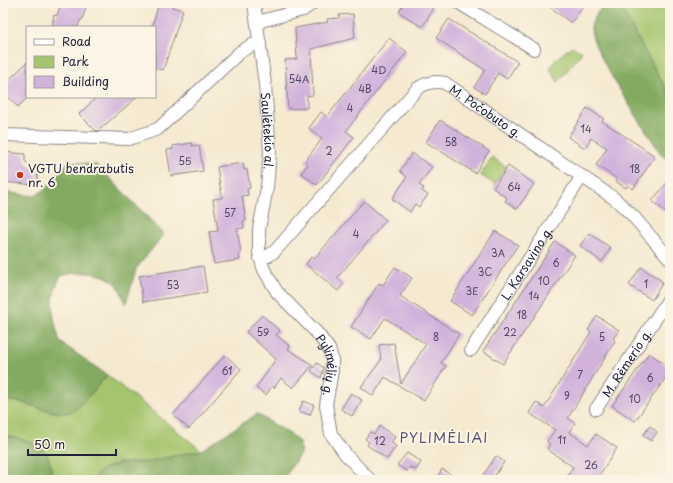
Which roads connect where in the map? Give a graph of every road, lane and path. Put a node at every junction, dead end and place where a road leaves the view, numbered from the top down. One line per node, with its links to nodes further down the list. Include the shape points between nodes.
1 (254, 3): 4 (street, Saulėtekio al.)
2 (314, 3): 4 (street, via 303,10)
3 (459, 3): 6 (street)
4 (257, 22): 5 (street, Saulėtekio al.)
5 (260, 43): 7 (street, via 240,52 158,130 129,140); 9 (street, Saulėtekio al., via 269,119 270,152 258,244)
6 (534, 49)
7 (3, 135)
8 (582, 176): 9 (street, M. Počobuto g., via 445,83 426,83 417,89 274,251); 10 (street, M. Počobuto g., via 615,199); 12 (street, L. Karsavino g.)
9 (260, 258): 14 (street, Pylimėlių g., via 269,281 277,292 323,339 329,349 332,371 326,405 331,434)
10 (670, 259)
11 (670, 297): 13 (street, M. Rėmerio g.)
12 (471, 350)
13 (596, 409)
14 (370, 480)

